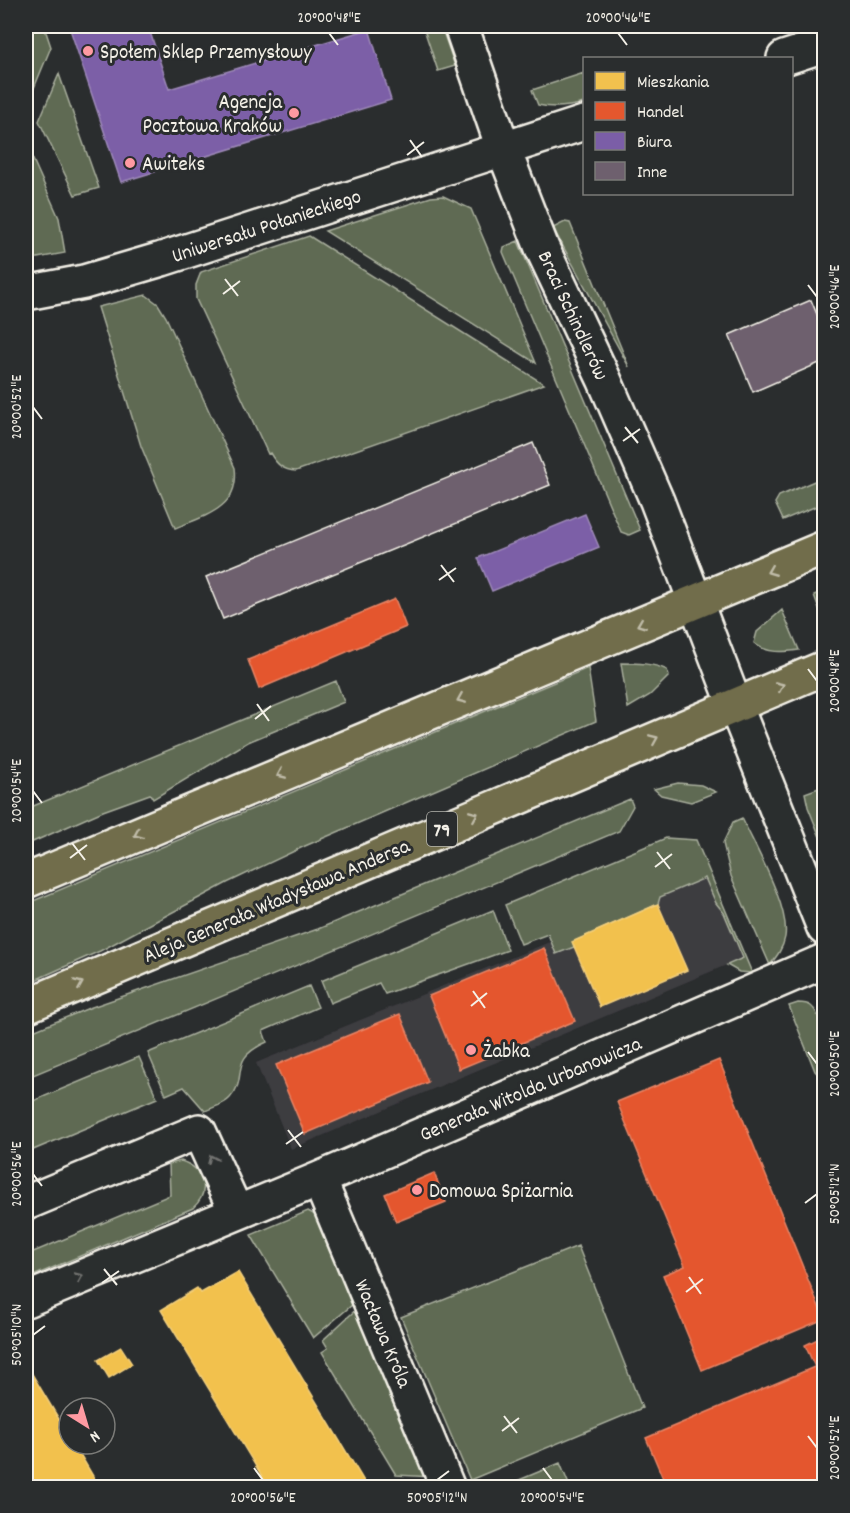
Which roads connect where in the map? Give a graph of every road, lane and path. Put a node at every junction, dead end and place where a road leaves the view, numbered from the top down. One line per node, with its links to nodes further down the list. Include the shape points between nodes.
1 (461, 26): 5 (street, Braci Schindlerów)
2 (825, 45): 3 (street)
3 (787, 57)
4 (583, 124): 5 (street, Uniwersału Połanieckiego)
5 (503, 148): 6 (street, Uniwersału Połanieckiego, via 162,259 84,282); 8 (street, Braci Schindlerów, via 542,248 657,501)
6 (26, 293)
7 (825, 548): 8 (main road, one-way to 8)
8 (695, 602): 10 (street, Braci Schindlerów); 11 (main road, one-way to 11)
9 (825, 668): 10 (main road, Aleja Generała Władysława Andersa / 79, one-way to 9)
10 (735, 705): 12 (street, Braci Schindlerów); 14 (main road, Aleja Generała Władysława Andersa / 79, one-way to 10)
11 (26, 881)
12 (825, 928)
13 (825, 962): 15 (street, Generała Witolda Urbanowicza)
14 (26, 1006)
15 (319, 1179): 17 (street, Generała Witolda Urbanowicza); 19 (street, Wacława Króla)
16 (26, 1203): 17 (street, one-way to 16, via 199,1131)
17 (236, 1212): 18 (street, Generała Witolda Urbanowicza, one-way to 17)
18 (26, 1300)
19 (448, 1488)

